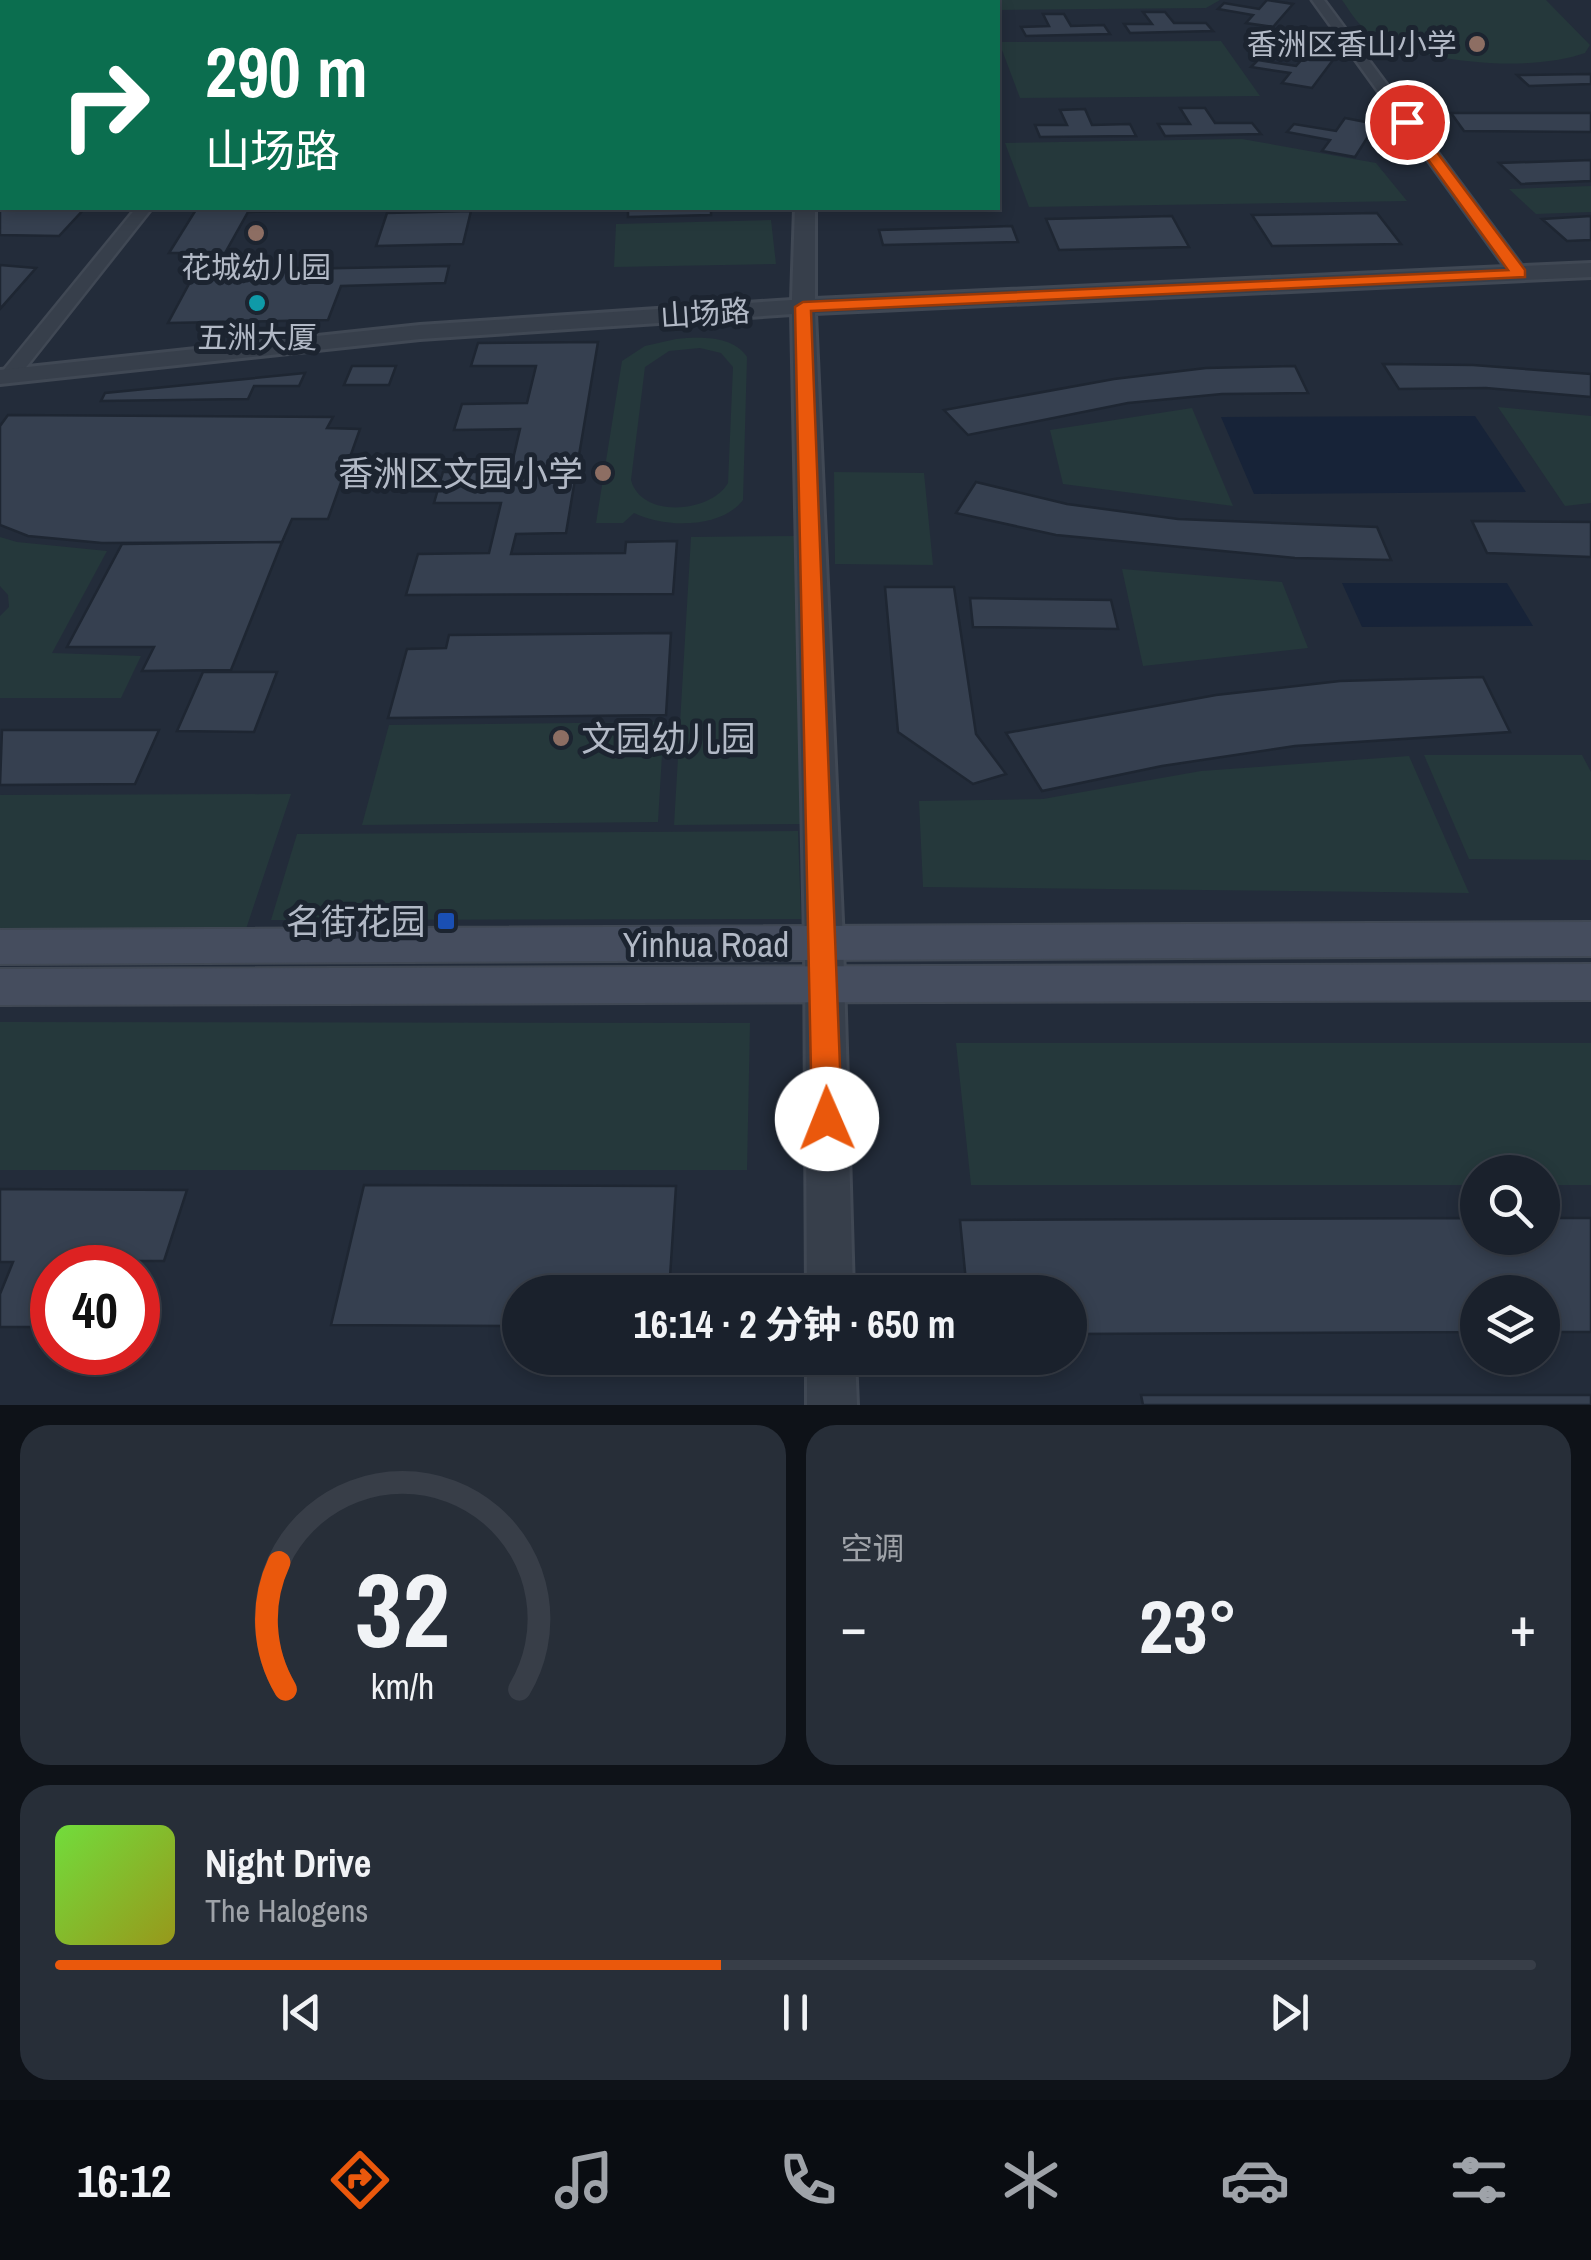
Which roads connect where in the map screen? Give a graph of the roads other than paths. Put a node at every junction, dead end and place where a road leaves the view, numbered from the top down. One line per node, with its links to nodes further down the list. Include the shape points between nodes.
1 (1318, 0): 5 (street)
2 (142, 210): 7 (street)
3 (805, 210): 6 (street)
4 (1591, 270): 5 (street, 山场路)
5 (1519, 274): 6 (street, 山场路)
6 (803, 307): 7 (street, 山场路, via 420,332); 10 (street)
7 (5, 376)
8 (1591, 939): 10 (main road, Yinhua Road)
9 (0, 946): 10 (main road, Yinhua Road)
10 (824, 964): 11 (main road, Yinhua Road); 12 (main road, Yinhua Road); 13 (street)
11 (1591, 982)
12 (0, 987)
13 (830, 1275)
14 (831, 1375): 15 (street)
15 (832, 1405)

